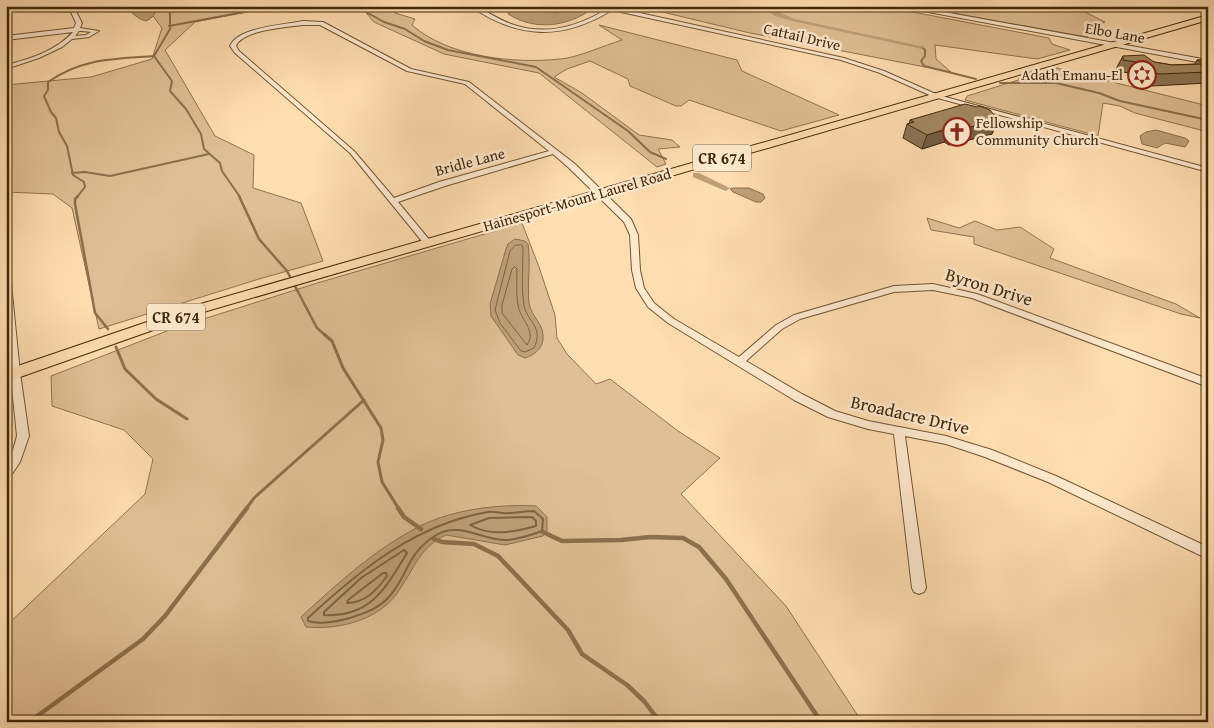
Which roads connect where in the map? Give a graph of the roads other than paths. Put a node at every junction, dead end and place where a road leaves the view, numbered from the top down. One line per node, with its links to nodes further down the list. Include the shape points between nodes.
1 (57, 6): 5 (street, via 52,10)
2 (472, 6): 6 (street, via 514,27 542,31 576,27)
3 (600, 6): 6 (street, Cattail Drive)
4 (899, 6): 11 (street, Elbo Lane)
5 (71, 9): 8 (street, via 78,21)
6 (610, 9): 16 (street, Cattail Drive, via 836,57 882,72)
7 (1208, 17): 11 (main road, Hainesport-Mount Laurel Road / CR 674)
8 (78, 30): 9 (street); 10 (street); 10 (street, via 96,31)
9 (6, 38)
10 (71, 38): 12 (street)
11 (1111, 46): 13 (street, Elbo Lane); 16 (main road, Hainesport-Mount Laurel Road / CR 674)
12 (30, 59): 14 (street); 15 (street, via 32,62 27,67)
13 (1208, 62)
14 (6, 67)
15 (6, 71)
16 (936, 96): 18 (street, Cattail Drive); 19 (main road, Hainesport-Mount Laurel Road / CR 674)
17 (554, 152): 19 (street, Broadacre Drive); 20 (street, Bridle Lane); 20 (street, Broadacre Drive, via 467,83 409,70 325,25 310,22 273,28 249,33 235,41 233,46 237,52 352,152)
18 (1208, 170)
19 (601, 193): 21 (main road, Hainesport-Mount Laurel Road / CR 674); 25 (street, Broadacre Drive, via 632,228 636,243 637,279 651,305 671,321)
20 (393, 201): 21 (street)
21 (428, 243): 23 (main road, Hainesport-Mount Laurel Road / CR 674)
22 (6, 273): 24 (street)
23 (302, 279): 26 (main road, Hainesport-Mount Laurel Road / CR 674, via 158,322)
24 (8, 317): 26 (street)
25 (739, 362): 27 (street, Byron Drive, via 779,327 797,318 894,289 933,287 974,296); 28 (street, Broadacre Drive, via 832,414)
26 (11, 375): 29 (street, via 23,436 16,459)
27 (1208, 383)
28 (899, 431): 30 (street, Broadacre Drive, via 946,440 988,453 1052,479); 31 (street)
29 (6, 474)
30 (1208, 553)
31 (919, 588)

